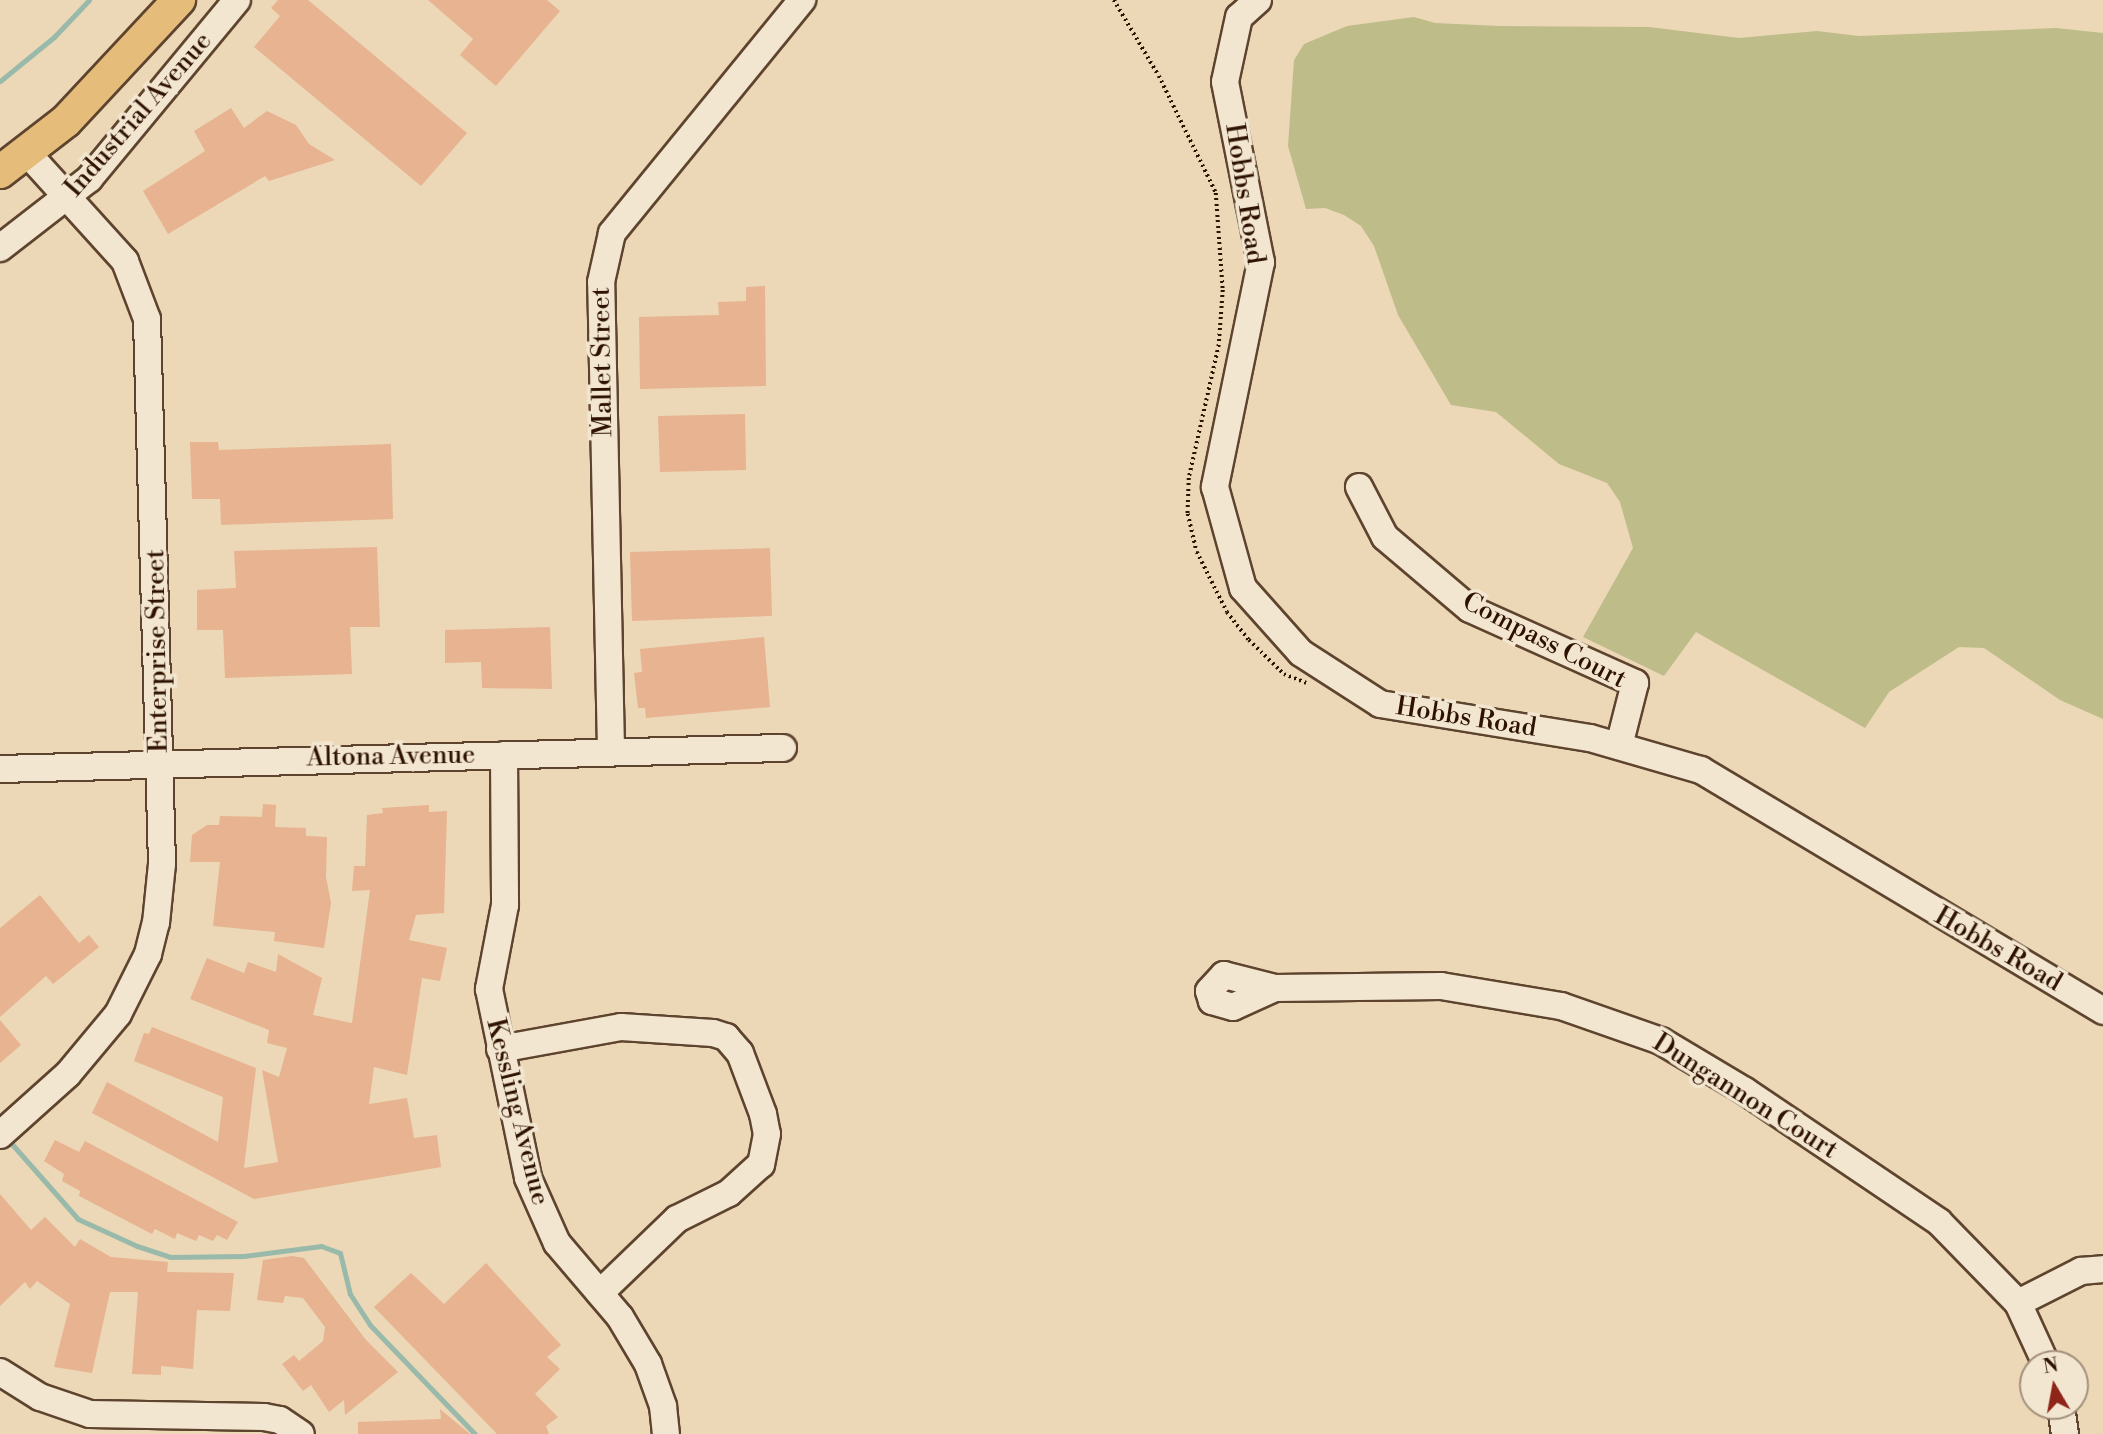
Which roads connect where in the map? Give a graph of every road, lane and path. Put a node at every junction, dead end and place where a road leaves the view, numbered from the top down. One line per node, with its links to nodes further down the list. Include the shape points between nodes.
1 (179, 0): 6 (main road, via 66,121)
2 (237, 0): 8 (street, Industrial Avenue, via 102,166)
3 (802, 0): 14 (street, Mallet Street, via 612,233 601,282)
4 (1114, 0): 11 (path, via 1159,76 1216,192 1223,290 1219,345 1189,490 1188,514 1198,552 1227,612 1249,640 1284,674)
5 (1258, 0): 12 (street, Hobbs Road, via 1239,17 1225,82 1261,262 1215,487 1243,588 1301,653 1380,704)
6 (27, 153): 7 (main road); 8 (street, Enterprise Street)
7 (0, 172)
8 (66, 200): 9 (street, Industrial Avenue); 16 (street, Enterprise Street, via 125,261 147,318)
9 (0, 248)
10 (1359, 487): 12 (street, Compass Court, via 1385,537 1470,609 1635,683)
11 (1314, 687)
12 (1619, 746): 19 (street, Hobbs Road, via 1701,770)
13 (783, 748): 14 (street, Altona Avenue)
14 (611, 750): 15 (street, Altona Avenue)
15 (504, 755): 16 (street, Altona Avenue); 20 (street, Kessling Avenue, via 505,905 489,989)
16 (160, 762): 17 (street, Altona Avenue); 21 (street, Enterprise Street, via 160,894 153,933 134,986 96,1045)
17 (0, 769)
18 (1275, 988): 24 (street, Dungannon Court, via 1441,986 1561,1006 1661,1041 1745,1091 1939,1222)
19 (2103, 1011)
20 (500, 1049): 23 (street, Kessling Avenue, via 533,1196 557,1243); 23 (street, via 621,1027 713,1033 726,1037 740,1053 767,1134 761,1164 729,1193 677,1219)
21 (0, 1135)
22 (2103, 1269): 24 (street, via 2081,1271)
23 (600, 1293): 28 (street, Kessling Avenue, via 635,1342 656,1383)
24 (2018, 1303): 25 (street, Dungannon Court)
25 (2040, 1350)
26 (0, 1372): 27 (street, via 40,1397 90,1415 264,1417)
27 (301, 1434)
28 (666, 1434)

